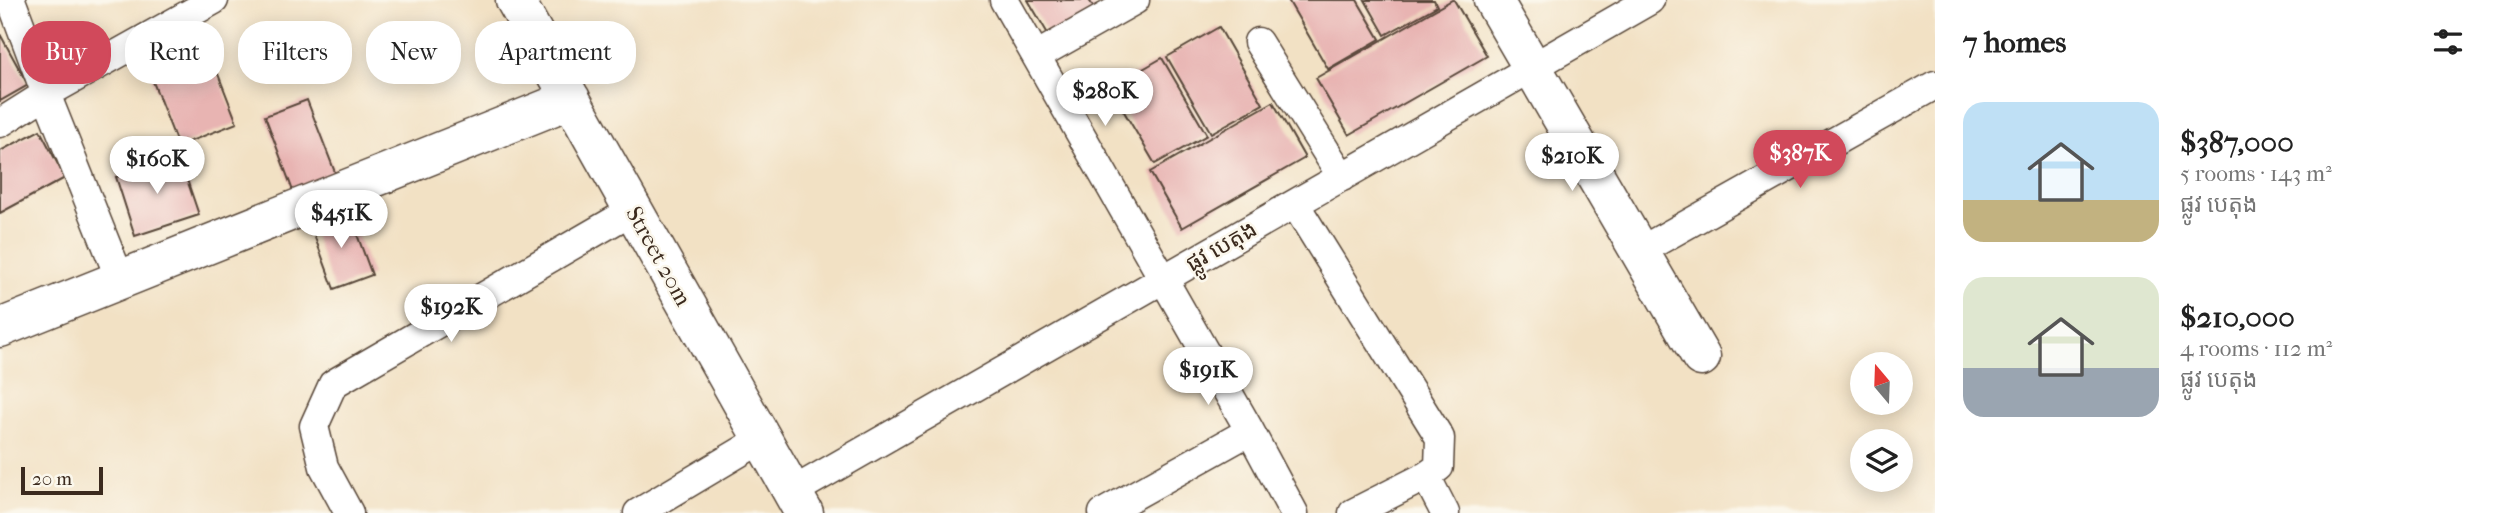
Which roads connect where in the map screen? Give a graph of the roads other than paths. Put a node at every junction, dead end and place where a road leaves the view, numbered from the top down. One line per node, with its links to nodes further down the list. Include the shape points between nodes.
1 (11, 0): 12 (street)
2 (214, 0): 12 (street)
3 (515, 0): 13 (street, Street 20m)
4 (1004, 0): 9 (street)
5 (1135, 0): 9 (street)
6 (1493, 0): 10 (street)
7 (1650, 0): 10 (street, ផ្លូវ បេតុង)
8 (1258, 41): 15 (street)
9 (1036, 56): 20 (street)
10 (1532, 67): 15 (street, ផ្លូវ បេតុង); 18 (street)
11 (1935, 85): 18 (street)
12 (46, 94): 14 (street); 19 (street)
13 (570, 99): 17 (street, Street 20m); 19 (street)
14 (0, 123)
15 (1342, 177): 16 (street, ផ្លូវ បេតុង)
16 (1294, 204): 20 (street, ផ្លូវ បេតុង); 25 (street, via 1440,438 1439,467)
17 (633, 210): 24 (street, Street 20m); 27 (street, via 333,384 314,426 324,467)
18 (1640, 251): 22 (street)
19 (120, 279): 21 (street)
20 (1163, 280): 23 (street); 26 (street, ផ្លូវ បេតុង)
21 (0, 328)
22 (1701, 357)
23 (1250, 431): 29 (street); 30 (street)
24 (762, 439): 26 (street, Street 20m); 28 (street)
25 (1426, 476): 31 (street); 32 (street)
26 (798, 502)
27 (349, 513)
28 (638, 513)
29 (1103, 513)
30 (1293, 513)
31 (1353, 513)
32 (1444, 513)

